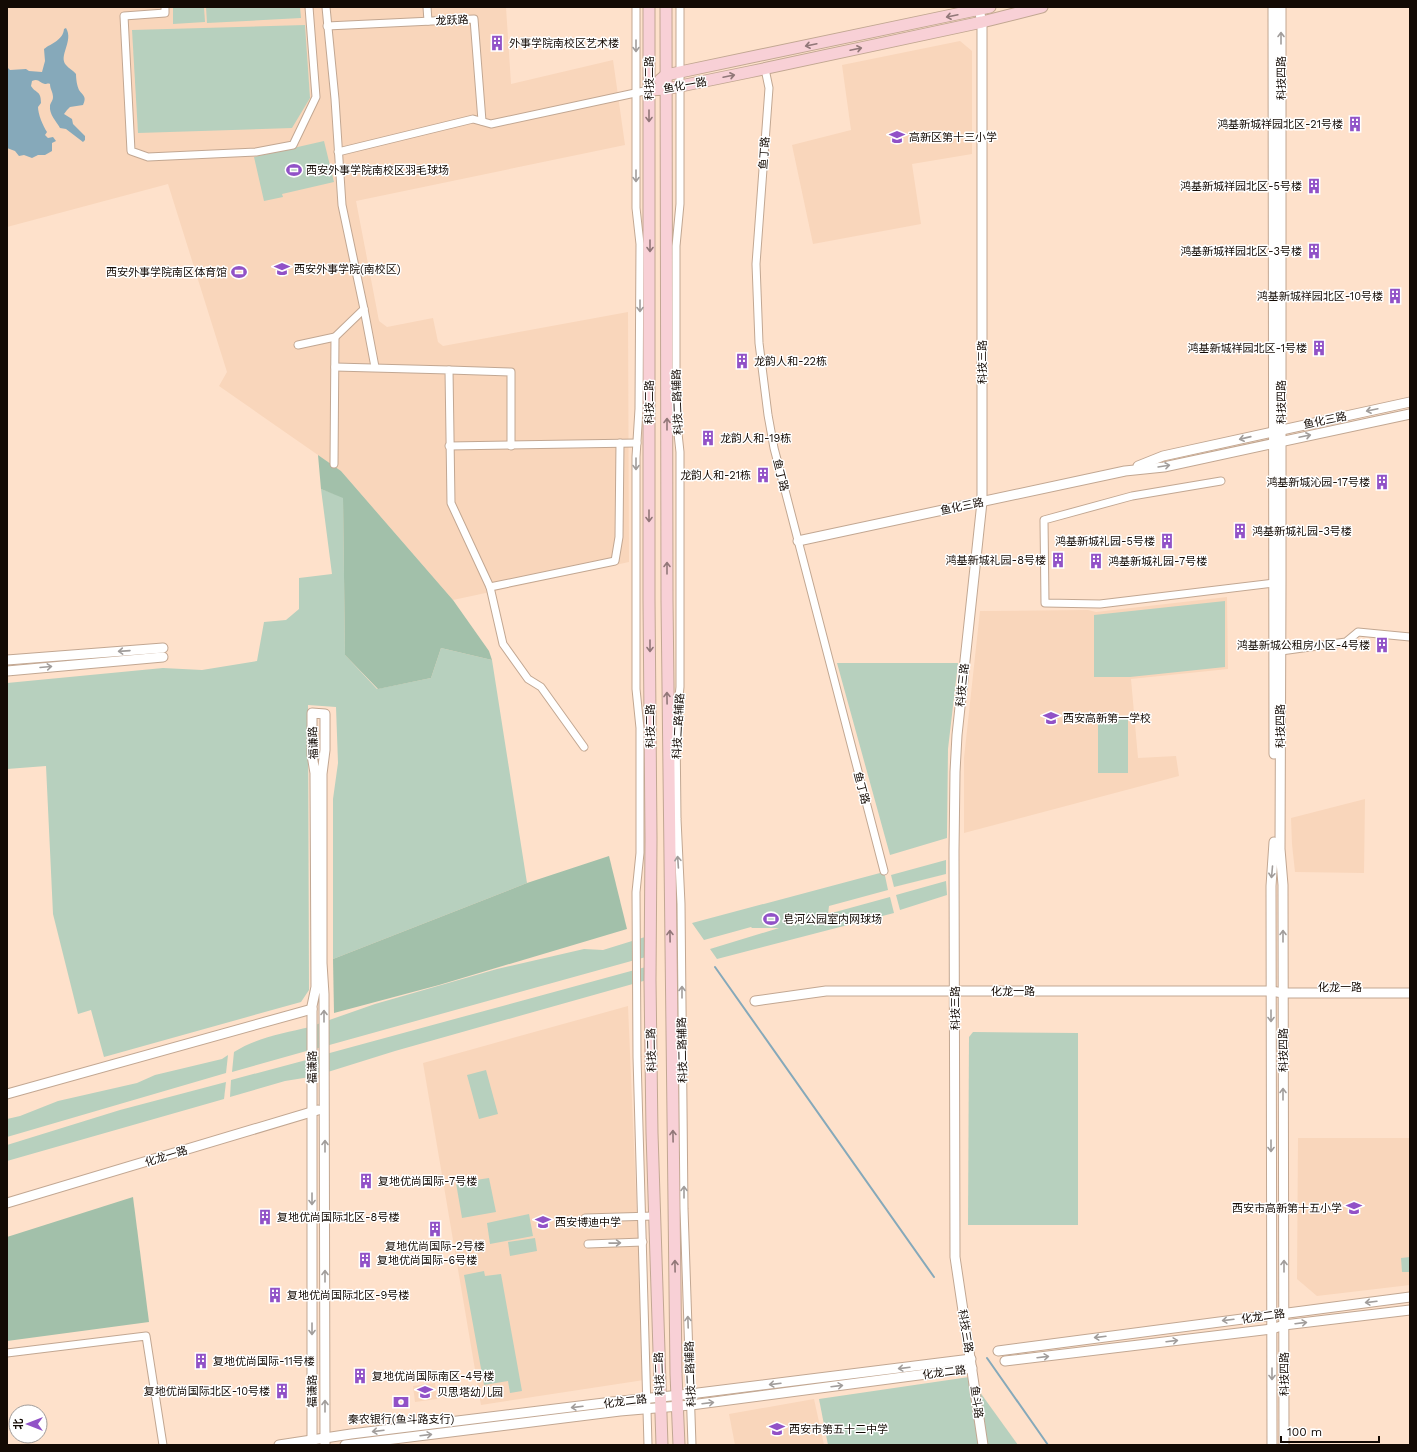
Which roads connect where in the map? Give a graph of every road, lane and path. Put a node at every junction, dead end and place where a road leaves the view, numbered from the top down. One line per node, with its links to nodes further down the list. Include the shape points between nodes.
1 (309, 7): 12 (street, via 316,97 293,145 256,152 148,157 131,151 124,16)
2 (326, 7): 15 (street)
3 (427, 7): 13 (street)
4 (636, 7): 22 (street, one-way to 22)
5 (649, 7): 21 (main road, 科技二路)
6 (666, 7): 18 (main road, 科技二路)
7 (680, 7): 17 (street, 科技二路辅路)
8 (1042, 7): 14 (main road, 鱼化一路)
9 (1273, 7): 33 (street, 科技四路)
10 (1281, 7): 33 (street, 科技四路, one-way to 10)
11 (984, 8): 14 (street, 科技三路); 17 (main road, 鱼化一路, one-way to 17)
12 (165, 10)
13 (428, 21): 15 (street, 龙跃路); 23 (street, 龙跃路, via 474,19)
14 (982, 22): 16 (main road, 鱼化一路, one-way to 14); 42 (street, 科技三路)
15 (327, 26): 24 (street)
16 (765, 69): 19 (main road, 鱼化一路, one-way to 16); 43 (street, 鱼丁路, via 769,88 756,264 759,343 771,435)
17 (680, 73): 18 (main road, 鱼化一路); 19 (street, 科技二路辅路)
18 (666, 76): 20 (main road, 科技二路); 21 (main road, 鱼化一路)
19 (680, 87): 20 (main road, 鱼化一路); 86 (street, 科技二路辅路, one-way to 19, via 684,1209 681,904 677,838 676,727 680,688 680,452 676,415 676,246 680,204)
20 (666, 89): 21 (main road, 鱼化一路); 88 (main road, 科技二路, one-way to 20, via 667,608)
21 (649, 90): 22 (street); 68 (main road, 科技二路, one-way to 68, via 650,980)
22 (636, 92): 23 (street, via 491,124); 36 (street, one-way to 36, via 636,208 640,244)
23 (482, 122): 24 (street, via 473,119)
24 (338, 152): 25 (street, via 342,205)
25 (364, 309): 26 (street); 29 (street)
26 (335, 337): 27 (street); 28 (street)
27 (298, 345)
28 (335, 367): 29 (street); 39 (street)
29 (375, 367): 30 (street)
30 (449, 370): 37 (street); 38 (street, via 511,372)
31 (1410, 402): 33 (street, 鱼化三路, one-way to 33)
32 (1410, 414): 34 (street, 鱼化三路, one-way to 32)
33 (1277, 430): 34 (street, 科技四路); 40 (street, 鱼化三路, one-way to 40, via 1163,456)
34 (1277, 442): 40 (street, 鱼化三路, one-way to 34, via 1164,467); 44 (street, 科技四路); 47 (street, 科技四路)
35 (620, 443): 36 (street); 38 (street); 45 (street, via 619,537 615,561)
36 (637, 443): 67 (street, one-way to 67, via 636,689 640,728 640,853 636,892)
37 (449, 446): 38 (street); 45 (street, via 450,503)
38 (511, 446)
39 (334, 464)
40 (1125, 471): 42 (street, 鱼化三路)
41 (1221, 481): 44 (street, via 1132,496 1044,520 1045,603 1100,604)
42 (982, 502): 43 (street, 鱼化三路); 55 (street, 科技三路, via 956,753)
43 (798, 541): 51 (street, 鱼丁路)
44 (1274, 582): 52 (street, 科技四路, one-way to 52, via 1274,856 1271,886)
45 (490, 587): 50 (street, via 503,644 528,679 541,687)
46 (1410, 637): 47 (street, via 1358,632 1346,642)
47 (1281, 651): 53 (street, 科技四路, one-way to 47, via 1283,885 1280,849)
48 (7, 660): 49 (street, one-way to 48, via 163,652)
49 (7, 671)
50 (584, 747)
51 (884, 871)
52 (1271, 958): 53 (street); 57 (street, 科技四路)
53 (1283, 958): 56 (street, 科技四路)
54 (1410, 987): 56 (street, 化龙一路)
55 (955, 990): 57 (street, 化龙一路); 59 (street, 化龙一路, via 826,991); 85 (street, 科技三路, via 955,1257)
56 (1283, 990): 57 (street, 化龙一路); 58 (street, 化龙一路); 62 (street, 科技四路)
57 (1271, 991): 61 (street, 科技四路, one-way to 61)
58 (1410, 993)
59 (755, 1001)
60 (312, 1009): 63 (street); 64 (street, 福谦路, one-way to 60, via 322,963 322,782 325,714 312,713 312,755 315,773 316,987); 65 (street, 福谦路)
61 (1271, 1039): 62 (street); 72 (street, 科技四路, one-way to 72)
62 (1283, 1039): 73 (street, 科技四路, one-way to 62)
63 (7, 1094)
64 (325, 1108): 65 (street, 化龙一路); 92 (street, 福谦路, one-way to 64)
65 (312, 1112): 66 (street, 化龙一路); 93 (street, 福谦路, one-way to 93)
66 (7, 1203)
67 (642, 1216): 68 (street); 69 (street); 70 (street)
68 (654, 1216): 89 (main road, 科技二路)
69 (585, 1218)
70 (643, 1242): 71 (street, one-way to 70); 87 (street)
71 (588, 1244)
72 (1272, 1282): 73 (street); 77 (street, 科技四路)
73 (1284, 1282): 76 (street, 科技四路)
74 (1410, 1297): 76 (street, 化龙二路, one-way to 76)
75 (1410, 1310): 78 (street, 化龙二路, one-way to 75)
76 (1284, 1313): 77 (street, 化龙二路); 78 (street, 科技四路)
77 (1272, 1315): 79 (street, 科技四路); 80 (street, 化龙二路, one-way to 80)
78 (1284, 1325): 79 (street, 化龙二路); 83 (street, 科技四路)
79 (1272, 1329): 82 (street, 科技四路); 84 (street, 化龙二路, one-way to 79)
80 (998, 1351)
81 (7, 1353): 94 (street, via 146,1336)
82 (1272, 1359): 83 (street); 102 (street, 科技四路, one-way to 102)
83 (1284, 1359): 103 (street, 科技四路)
84 (1005, 1361)
85 (971, 1364): 86 (street, 化龙二路, one-way to 86); 90 (street, 化龙二路, one-way to 85); 101 (street, 鱼斗路)
86 (690, 1394): 88 (street, 化龙二路); 90 (street, 科技二路辅路)
87 (647, 1398): 89 (street, 化龙二路); 91 (street); 92 (street, 化龙二路, one-way to 92, via 351,1434)
88 (677, 1401): 89 (street, 化龙二路); 90 (street, 化龙二路); 99 (main road, 科技二路)
89 (659, 1402): 91 (street, 化龙二路); 98 (main road, 科技二路)
90 (691, 1405): 100 (street, 科技二路辅路)
91 (647, 1408): 96 (street, 化龙二路, one-way to 91); 97 (street)
92 (325, 1442): 93 (street, 化龙二路)
93 (312, 1443): 95 (street, 化龙二路)
94 (163, 1445)
95 (279, 1445)
96 (345, 1445)
97 (648, 1445)
98 (662, 1445)
99 (679, 1445)
100 (692, 1445)
101 (983, 1445)
102 (1272, 1445)
103 (1284, 1445)

